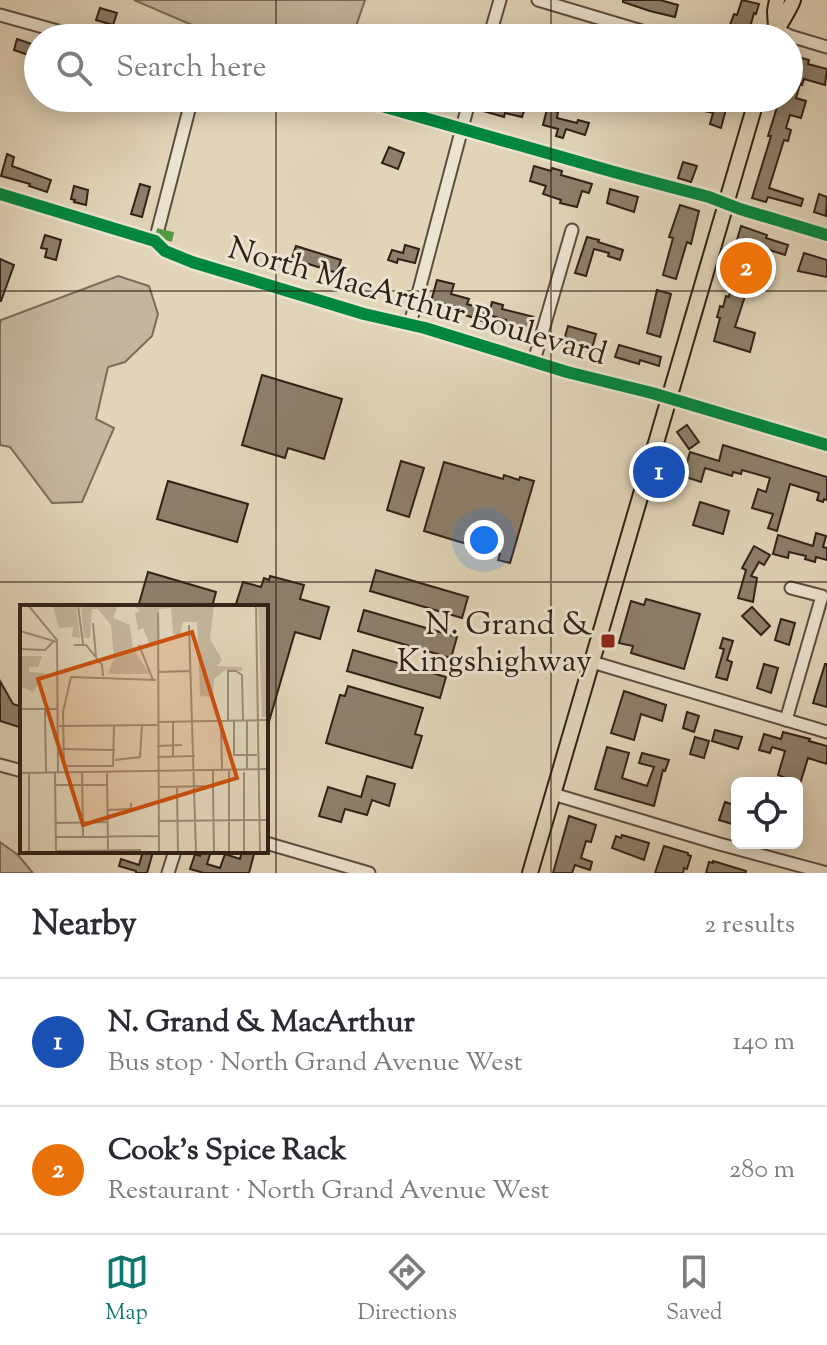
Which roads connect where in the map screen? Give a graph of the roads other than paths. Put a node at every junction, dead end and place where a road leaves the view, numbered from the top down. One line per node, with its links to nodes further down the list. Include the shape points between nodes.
1 (500, 0): 7 (street)
2 (538, 0): 8 (street)
3 (777, 0): 9 (main road)
4 (793, 0): 10 (main road)
5 (0, 15): 6 (street)
6 (32, 24)
7 (493, 24)
8 (618, 24)
9 (775, 24)
10 (781, 24)
11 (803, 40): 12 (street)
12 (827, 47)
13 (188, 112): 22 (street)
14 (402, 112): 17 (street)
15 (466, 112): 17 (street)
16 (753, 112): 19 (main road)
17 (461, 129): 19 (street); 23 (street)
18 (0, 194): 22 (street, North MacArthur Boulevard)
19 (726, 203): 21 (street); 25 (main road)
20 (572, 230): 24 (street)
21 (827, 235)
22 (155, 241): 23 (street, North MacArthur Boulevard, via 192,262)
23 (410, 324): 24 (street, North MacArthur Boulevard)
24 (534, 361): 25 (street, North MacArthur Boulevard)
25 (669, 399): 26 (street, North MacArthur Boulevard); 28 (main road)
26 (827, 445)
27 (791, 588): 29 (street, via 822,596)
28 (592, 662): 29 (street); 33 (main road)
29 (786, 720): 30 (street)
30 (827, 732)
31 (0, 765): 32 (street)
32 (20, 770)
33 (553, 794): 38 (main road); 39 (street)
34 (268, 844): 37 (street)
35 (174, 853): 36 (street)
36 (168, 873)
37 (369, 873)
38 (530, 873)
39 (827, 873)

